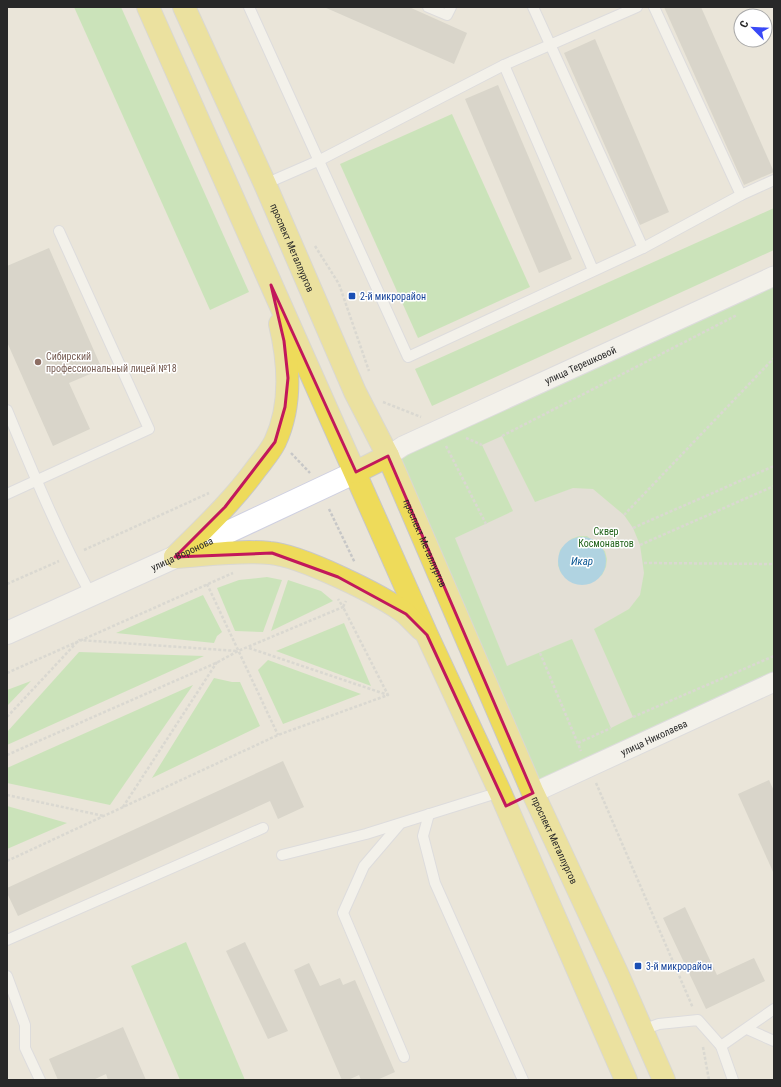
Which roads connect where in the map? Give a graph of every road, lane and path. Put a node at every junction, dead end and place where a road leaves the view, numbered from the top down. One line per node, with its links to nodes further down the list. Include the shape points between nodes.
1 (148, 7): 20 (main road)
2 (184, 7): 13 (main road, проспект Металлургов)
3 (250, 7): 11 (lane)
4 (428, 7): 5 (lane, via 447,15)
5 (451, 7)
6 (533, 7): 9 (lane)
7 (637, 7): 9 (lane)
8 (654, 7): 14 (lane)
9 (550, 44): 10 (lane); 17 (lane)
10 (504, 65): 11 (lane); 18 (lane)
11 (320, 160): 13 (lane); 18 (lane, via 408,357)
12 (774, 180): 14 (lane)
13 (265, 184): 28 (main road, проспект Металлургов, via 355,392)
14 (741, 195): 17 (lane)
15 (59, 231): 32 (lane, via 149,428)
16 (312, 241): 23 (path, via 339,284)
17 (643, 248): 18 (lane)
18 (593, 270)
19 (774, 276): 25 (street, улица Терешковой)
20 (271, 285): 30 (main road); 42 (main road, via 284,341 288,378 285,407 275,442 235,496)
21 (739, 314): 26 (path)
22 (774, 358): 37 (path)
23 (371, 377)
24 (7, 410): 32 (lane)
25 (437, 430): 28 (street, улица Терешковой); 38 (path)
26 (502, 436)
27 (288, 449): 31 (path)
28 (388, 456): 30 (main road); 70 (main road, проспект Металлургов)
29 (774, 466): 39 (path)
30 (356, 472): 42 (main road, улица Воронова); 53 (main road)
31 (314, 477)
32 (36, 481): 35 (lane); 41 (lane)
33 (774, 486): 40 (path)
34 (212, 492): 41 (path)
35 (7, 494)
36 (329, 509): 45 (path)
37 (624, 515)
38 (486, 524)
39 (633, 528)
40 (640, 545)
41 (70, 556): 47 (path); 50 (lane)
42 (175, 558): 50 (main road, улица Воронова); 53 (main road, via 272,553 310,565 370,593 406,614)
43 (644, 563): 44 (path)
44 (774, 564)
45 (358, 569)
46 (234, 572): 48 (path)
47 (7, 584)
48 (207, 584): 54 (path); 56 (path)
49 (335, 595): 51 (path)
50 (91, 596): 52 (main road, улица Воронова)
51 (343, 607): 55 (path); 62 (path)
52 (7, 633)
53 (427, 635): 72 (main road)
54 (79, 640): 56 (path); 60 (path); 63 (path)
55 (248, 647): 56 (path); 62 (path)
56 (238, 651): 59 (path); 66 (path)
57 (540, 653): 67 (path)
58 (774, 656): 64 (path)
59 (218, 662): 68 (path); 73 (path)
60 (7, 672)
61 (774, 682): 69 (street, улица Николаева)
62 (388, 695): 66 (path)
63 (7, 717)
64 (633, 717)
65 (611, 728): 67 (path)
66 (278, 735): 73 (path)
67 (578, 743): 69 (path)
68 (7, 755)
69 (589, 768): 70 (street, улица Николаева); 83 (path)
70 (533, 793): 72 (main road); 85 (main road, проспект Металлургов)
71 (7, 795): 75 (path)
72 (503, 799): 74 (lane); 92 (main road)
73 (122, 807): 75 (path)
74 (429, 814): 76 (lane); 91 (lane, via 423,836 435,883)
75 (104, 816): 79 (path)
76 (399, 825): 78 (lane); 88 (lane, via 364,866 343,913)
77 (263, 828): 80 (lane)
78 (282, 855)
79 (7, 861)
80 (7, 940)
81 (7, 976): 90 (lane, via 25,1025 25,1048)
82 (774, 1009): 84 (lane)
83 (698, 1020): 85 (lane, via 659,1024); 87 (lane); 93 (path)
84 (747, 1029): 86 (lane); 87 (lane)
85 (642, 1030): 89 (main road, проспект Металлургов)
86 (774, 1041)
87 (721, 1046): 94 (lane)
88 (404, 1057)
89 (660, 1079)
90 (40, 1080)
91 (523, 1080)
92 (626, 1080)
93 (709, 1080)
94 (733, 1080)

